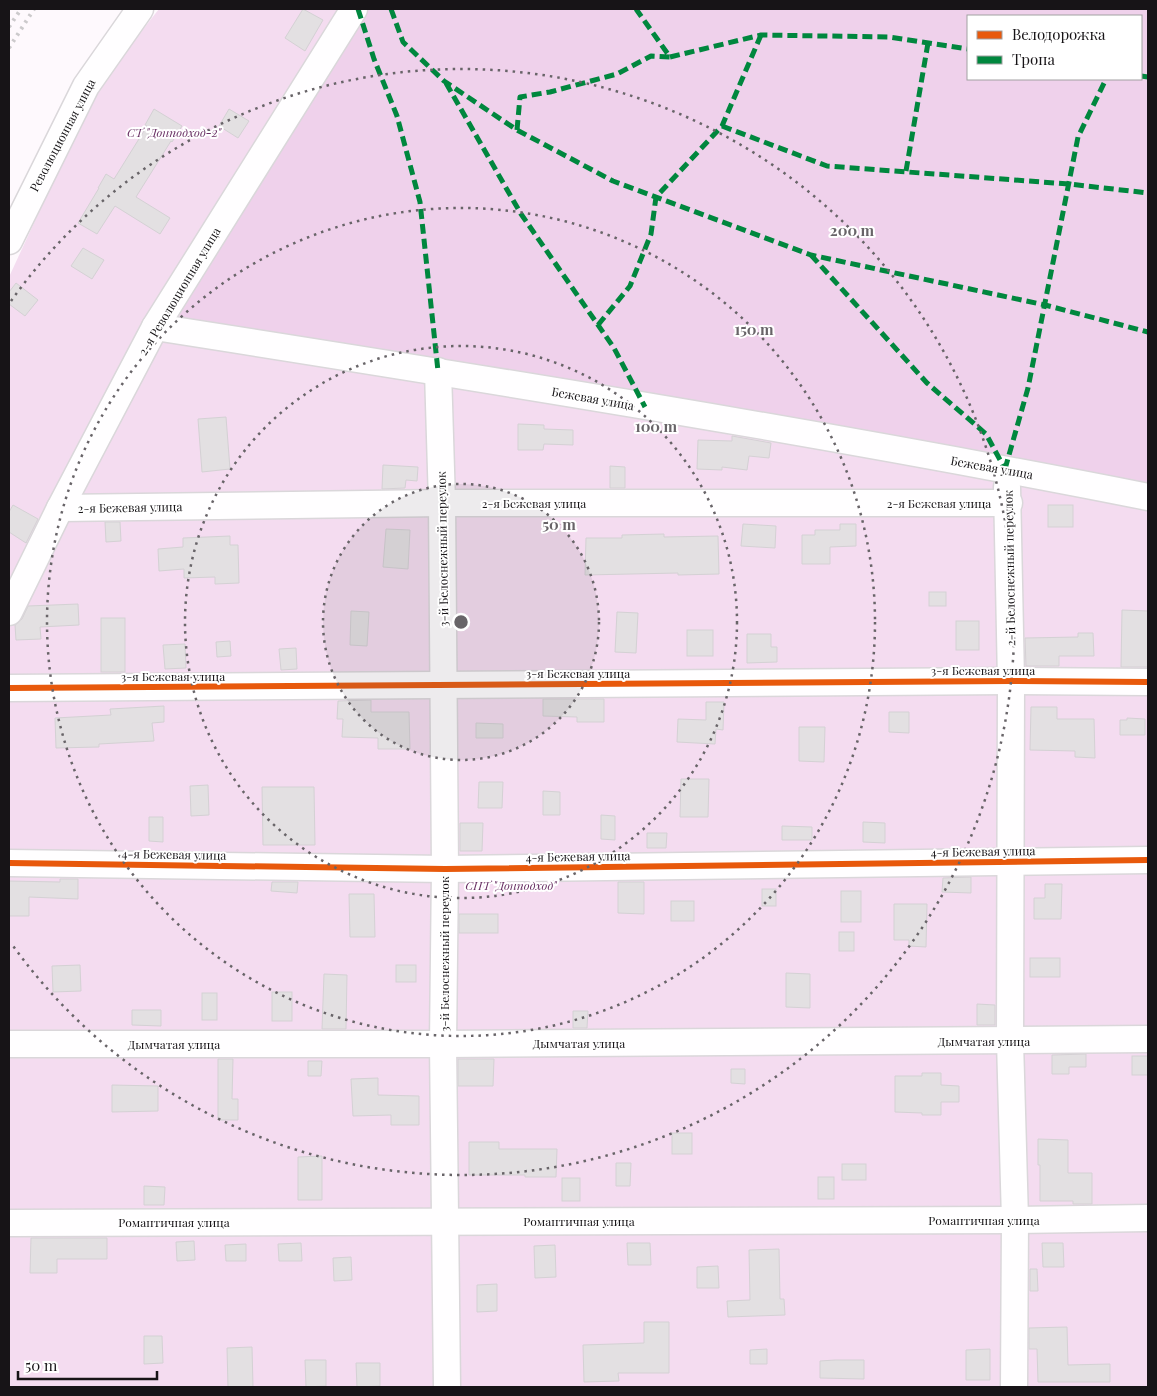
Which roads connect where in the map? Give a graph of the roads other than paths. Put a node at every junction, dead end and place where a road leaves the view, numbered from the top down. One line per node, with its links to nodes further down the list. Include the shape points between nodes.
1 (140, 9): 3 (street, Революционная улица, via 86,86)
2 (354, 9): 4 (street, 2-я Революционная улица)
3 (9, 241)
4 (155, 327): 5 (street, Бежевая улица); 10 (street, 2-я Революционная улица)
5 (438, 371): 6 (street, Бежевая улица); 8 (street, 3-й Белоснежный переулок)
6 (1005, 469): 7 (street, Бежевая улица); 9 (street, 2-й Белоснежный переулок)
7 (1148, 497)
8 (442, 503): 9 (street, 2-я Бежевая улица); 10 (street, 2-я Бежевая улица); 14 (street, 3-й Белоснежный переулок)
9 (1009, 503): 12 (street, 2-й Белоснежный переулок)
10 (60, 508): 11 (street, 2-я Революционная улица)
11 (9, 612)
12 (1011, 681): 13 (street, 3-я Бежевая улица); 14 (street, 3-я Бежевая улица); 17 (street, 2-й Белоснежный переулок)
13 (1148, 682)
14 (442, 686): 15 (street, 3-я Бежевая улица); 19 (street, 3-й Белоснежный переулок)
15 (9, 688)
16 (1148, 860): 17 (street, 4-я Бежевая улица)
17 (1010, 862): 19 (street, 4-я Бежевая улица); 21 (street, 2-й Белоснежный переулок)
18 (9, 863): 19 (street, 4-я Бежевая улица)
19 (444, 868): 23 (street, 3-й Белоснежный переулок)
20 (1148, 1039): 21 (street, Дымчатая улица)
21 (1010, 1041): 23 (street, Дымчатая улица); 25 (street, 2-й Белоснежный переулок)
22 (9, 1044): 23 (street, Дымчатая улица)
23 (443, 1044): 26 (street, 3-й Белоснежный переулок)
24 (1148, 1218): 25 (street, Романтичная улица)
25 (1015, 1220): 26 (street, Романтичная улица); 29 (street, 2-й Белоснежный переулок)
26 (446, 1222): 27 (street, Романтичная улица); 28 (street, 3-й Белоснежный переулок)
27 (9, 1223)
28 (447, 1387)
29 (1014, 1387)

